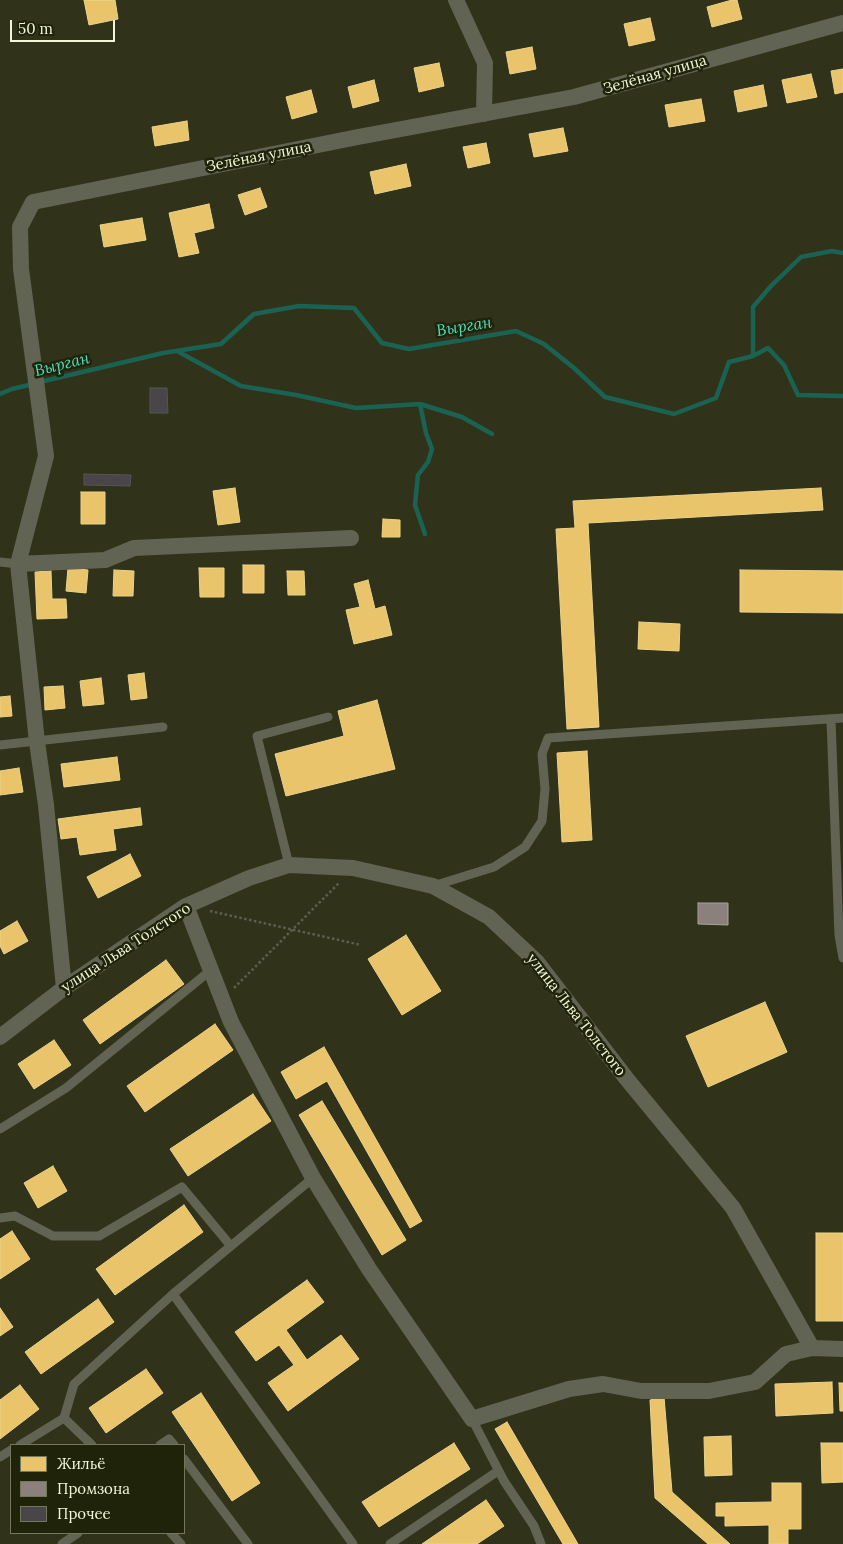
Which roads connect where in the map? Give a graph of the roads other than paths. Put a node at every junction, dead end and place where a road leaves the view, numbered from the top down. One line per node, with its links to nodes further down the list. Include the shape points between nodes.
1 (456, 0): 3 (street, via 484,63)
2 (843, 23): 3 (street, Зелёная улица, via 574,97)
3 (484, 114): 6 (street, Зелёная улица, via 33,202 20,227 21,269 46,456)
4 (351, 538): 6 (street, via 134,548 105,560)
5 (0, 562): 6 (lane)
6 (18, 564): 11 (street)
7 (328, 718): 13 (lane, via 257,736)
8 (843, 718): 9 (lane)
9 (831, 720): 14 (lane, via 548,738 542,754 545,789 542,822 524,847 494,867); 16 (lane)
10 (163, 727): 11 (lane)
11 (36, 742): 12 (lane); 19 (street, via 46,805)
12 (0, 745)
13 (289, 865): 14 (street, улица Льва Толстого, via 354,868); 15 (street, улица Льва Толстого)
14 (433, 886): 26 (street, улица Льва Толстого, via 489,917 536,961 626,1078 733,1208)
15 (186, 906): 18 (street); 19 (street, улица Льва Толстого)
16 (840, 914): 17 (lane)
17 (843, 958)
18 (211, 970): 21 (lane, via 66,1088); 22 (street, via 231,1022)
19 (64, 988): 20 (street, улица Льва Толстого)
20 (0, 1037)
21 (0, 1129)
22 (313, 1178): 24 (lane); 29 (street, via 369,1269)
23 (0, 1218): 24 (lane, via 15,1216 53,1236 99,1236 182,1187)
24 (231, 1246): 25 (lane)
25 (173, 1294): 28 (lane, via 74,1384); 41 (lane)
26 (812, 1348): 27 (street); 29 (street, via 786,1354 755,1382 709,1391 641,1391 603,1384 570,1389)
27 (843, 1349)
28 (64, 1418): 30 (lane); 31 (lane)
29 (472, 1419): 35 (lane)
30 (22, 1444)
31 (91, 1444)
32 (162, 1444): 33 (lane, via 169,1439)
33 (173, 1444)
34 (185, 1460): 40 (lane)
35 (498, 1471): 42 (lane); 43 (lane, via 534,1526)
36 (77, 1534): 38 (lane)
37 (172, 1534): 39 (lane)
38 (62, 1544)
39 (181, 1544)
40 (248, 1544)
41 (354, 1544)
42 (390, 1544)
43 (541, 1544)

